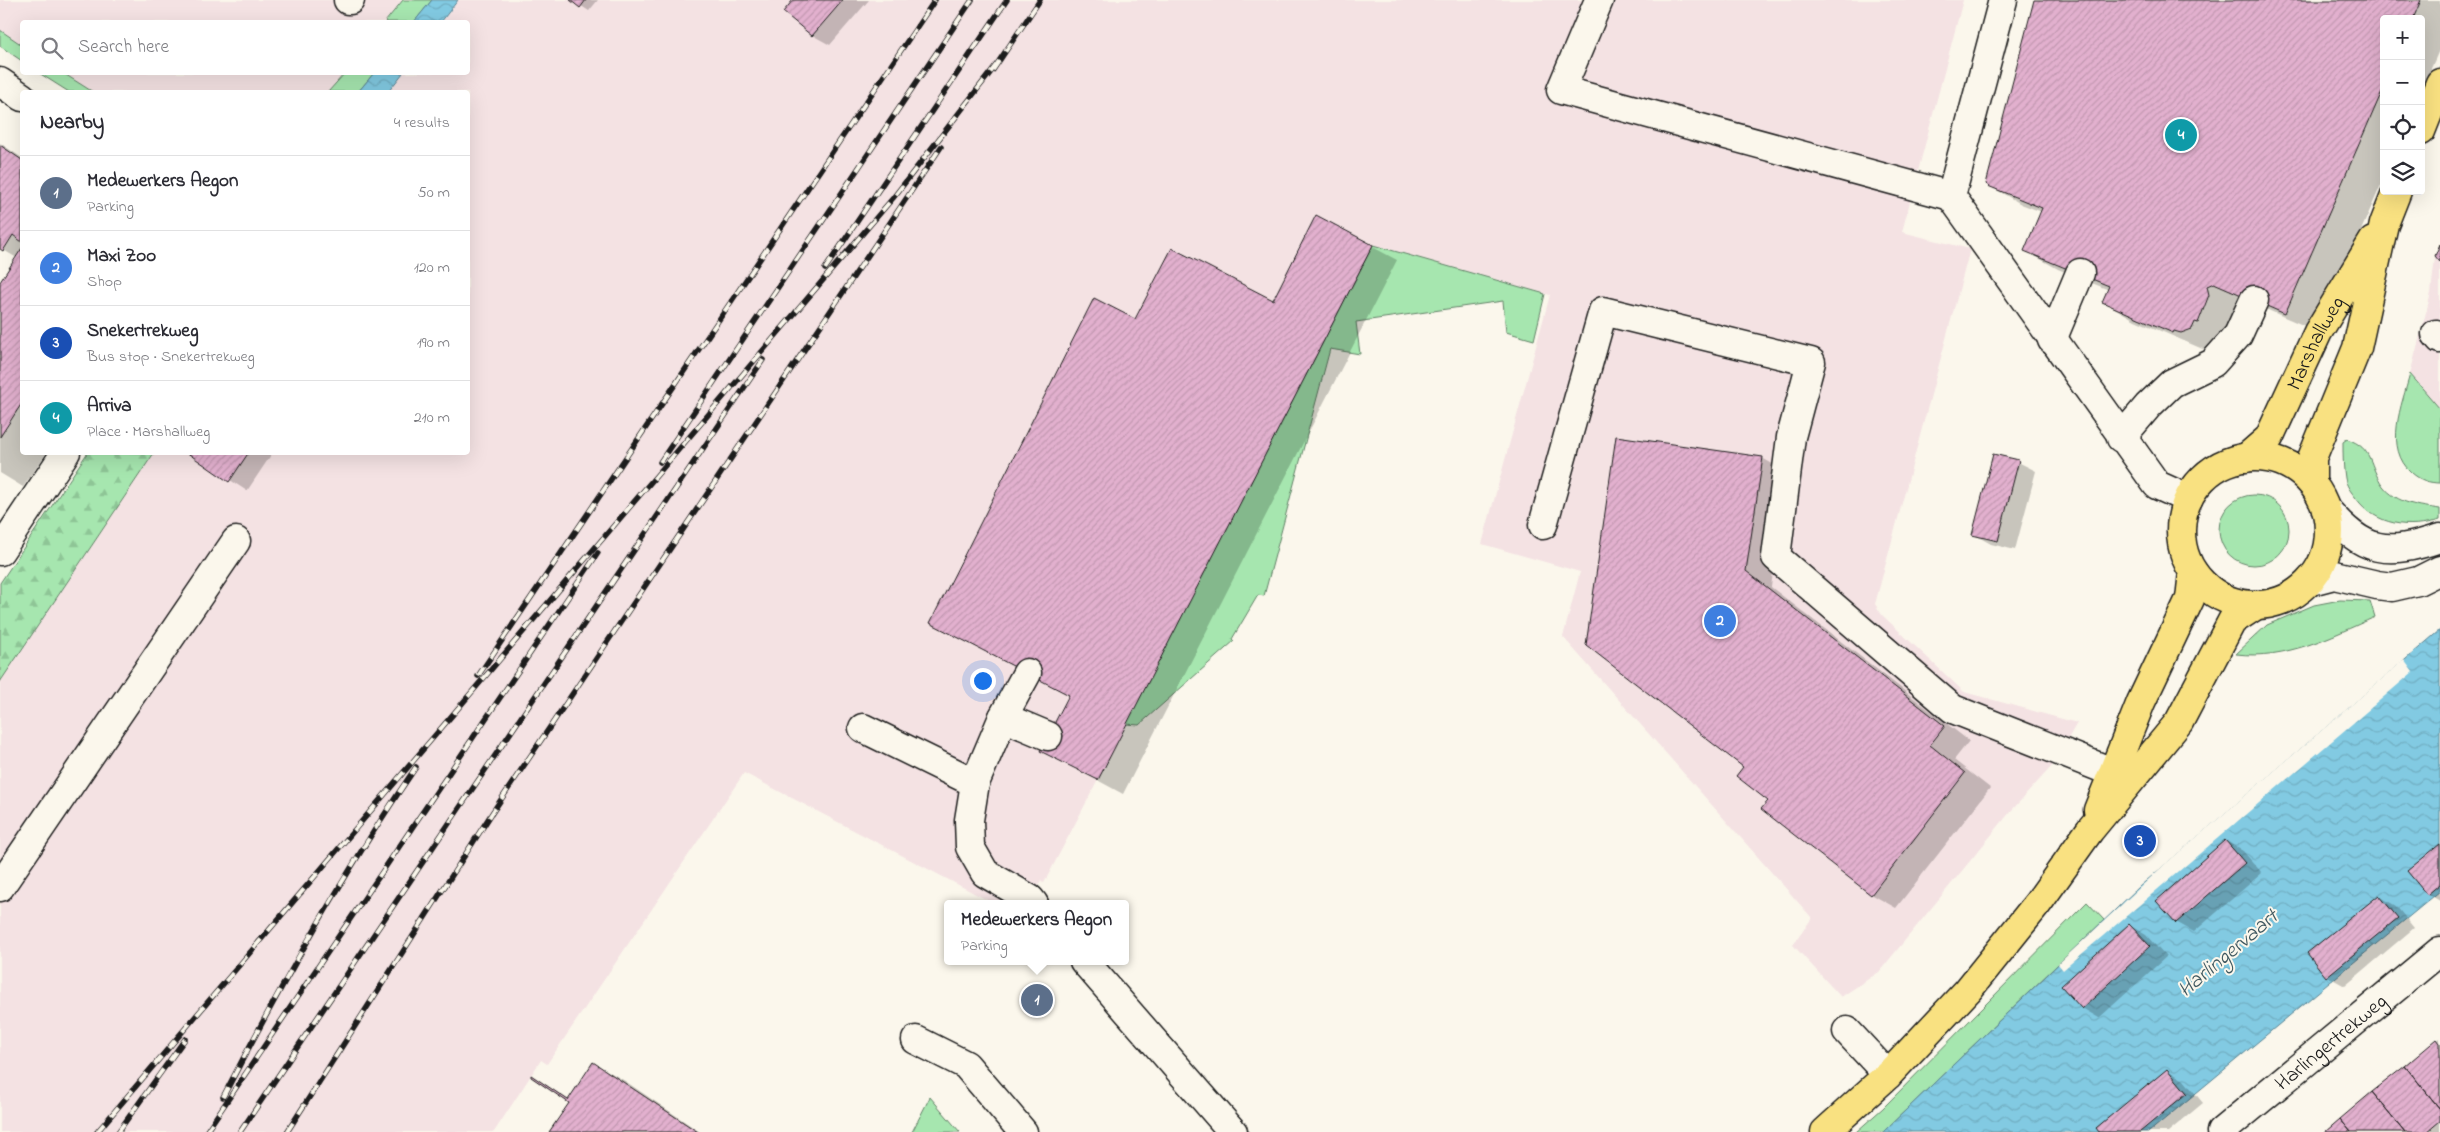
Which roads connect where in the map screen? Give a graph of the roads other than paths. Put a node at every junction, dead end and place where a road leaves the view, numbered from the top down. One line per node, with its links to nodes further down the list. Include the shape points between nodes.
1 (1599, 0): 8 (street, via 1561,90)
2 (2003, 0): 8 (street)
3 (0, 82): 5 (street)
4 (2440, 83): 6 (main road)
5 (20, 96)
6 (2428, 127)
7 (2395, 195): 9 (main road, Marshallweg)
8 (1951, 196): 12 (street)
9 (2384, 224): 15 (main road, Marshallweg, via 2318,332 2269,438); 16 (main road, Marshallweg, via 2357,348 2312,458)
10 (2080, 273): 12 (street)
11 (2254, 300): 13 (street, via 2238,335 2213,363 2172,383)
12 (2052, 340): 13 (street)
13 (2121, 438): 17 (street, via 2157,485)
14 (64, 455): 22 (street)
15 (2246, 458): 16 (main road, via 2260,457 2288,465); 17 (main road, via 2218,467 2206,476)
16 (2312, 483): 18 (main road)
17 (2188, 499): 24 (main road, via 2181,528 2186,558)
18 (2326, 509): 20 (street, via 2346,531 2377,546 2402,548); 25 (main road, via 2330,524 2328,546 2320,568)
19 (1543, 525): 31 (street, via 1602,311 1811,362 1791,437 1776,557 1953,709)
20 (2440, 538)
21 (236, 541): 34 (street)
22 (0, 551)
23 (2440, 570): 25 (street, via 2418,581 2392,587 2334,575)
24 (2193, 572): 26 (main road, via 2220,596); 31 (main road, via 2190,599)
25 (2310, 581): 26 (main road, via 2285,600)
26 (2255, 606): 33 (main road, via 2232,621 2179,722)
27 (1027, 673): 28 (street)
28 (1003, 717): 30 (street); 32 (street)
29 (863, 728): 32 (street)
30 (1048, 736)
31 (2112, 772): 33 (main road)
32 (976, 783): 35 (street, via 969,820 970,848 985,873)
33 (2090, 830): 40 (main road, via 2038,903 1968,990)
34 (0, 887)
35 (1031, 900)
36 (2440, 950): 41 (street, Harlingertrekweg)
37 (1087, 965): 43 (street)
38 (1847, 1031): 40 (street)
39 (916, 1040): 42 (street, via 966,1065)
40 (1888, 1075): 44 (main road)
41 (2236, 1128)
42 (1023, 1132)
43 (1232, 1132)
44 (1825, 1132)

